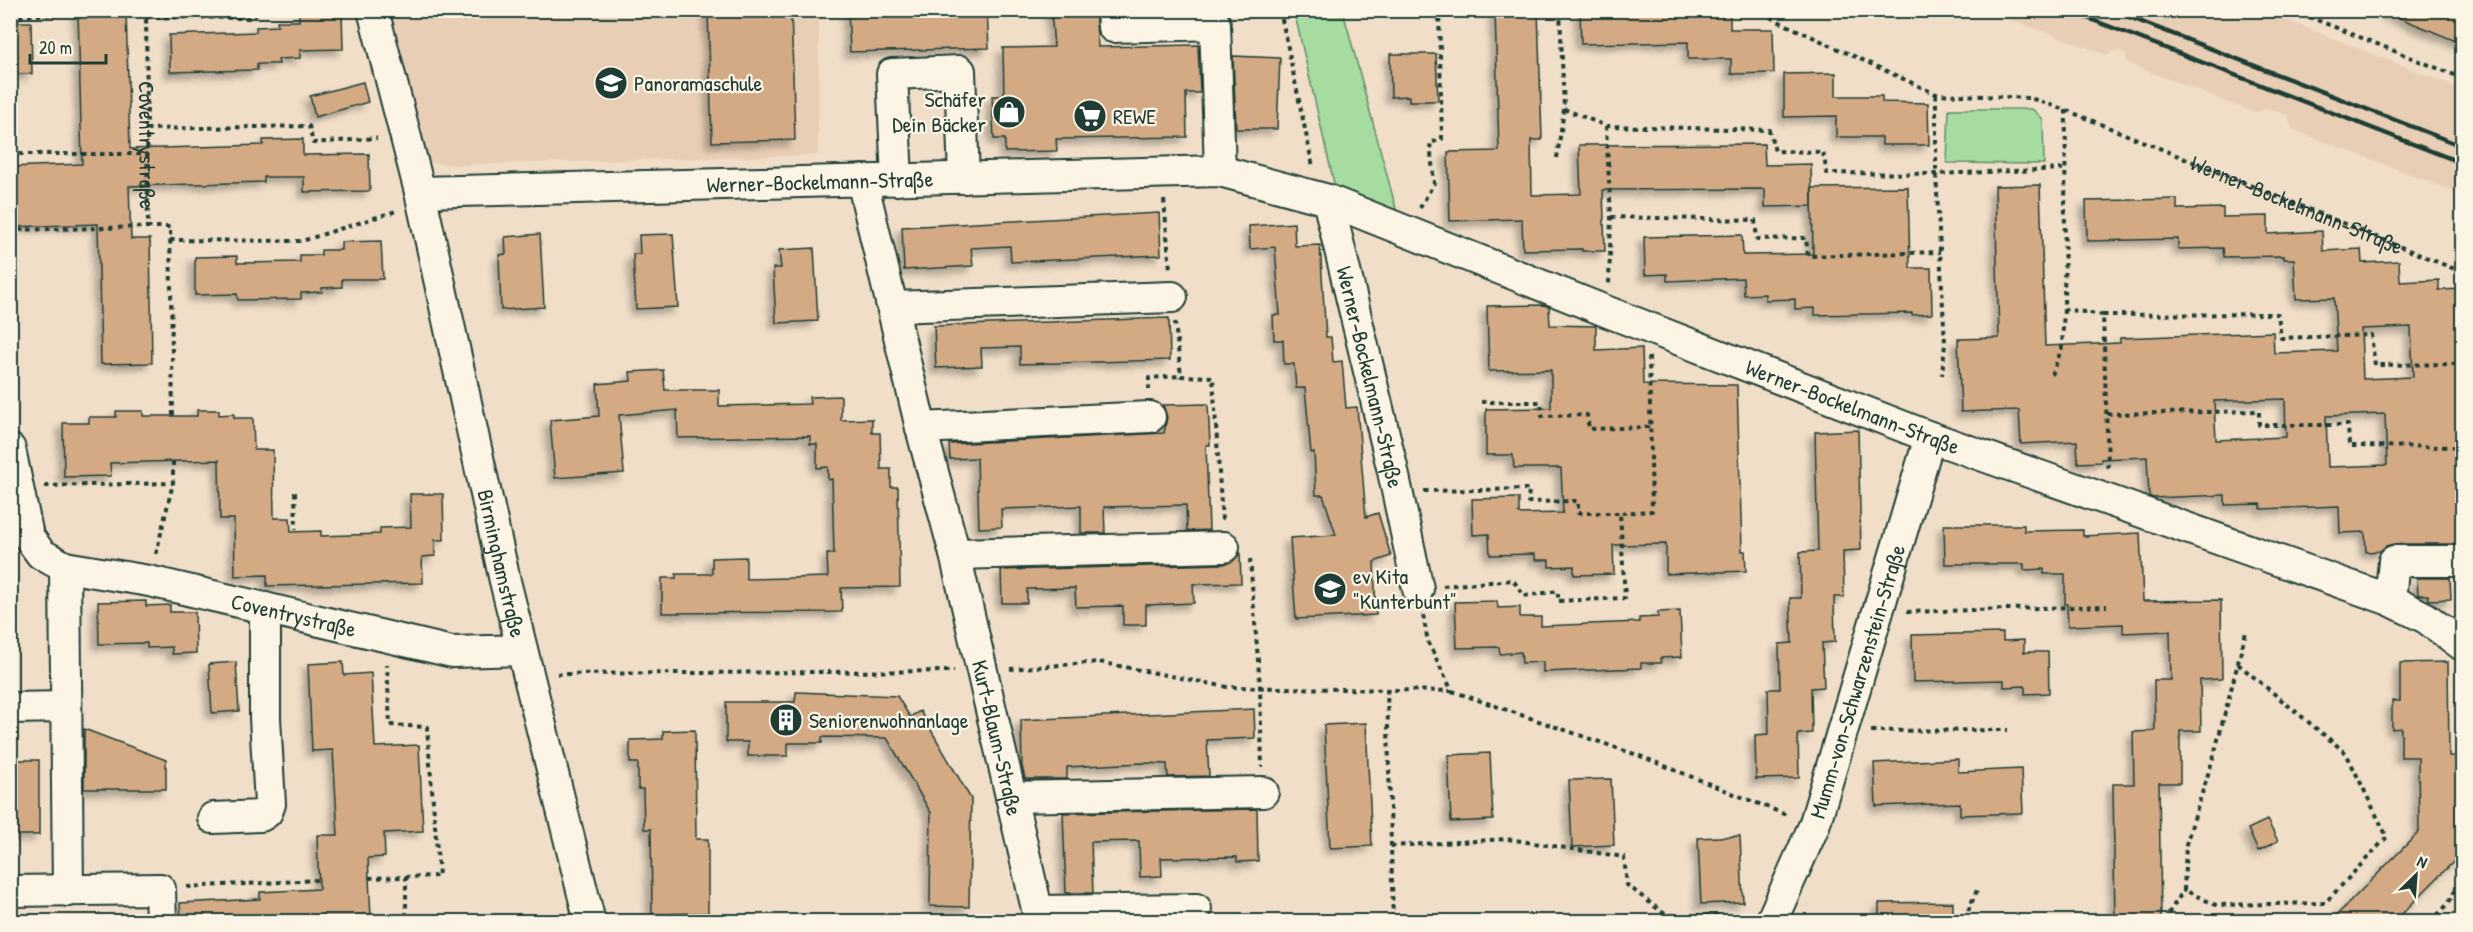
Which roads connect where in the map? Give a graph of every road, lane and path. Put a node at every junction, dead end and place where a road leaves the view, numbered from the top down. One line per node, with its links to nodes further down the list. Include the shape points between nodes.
1 (120, 10): 11 (path)
2 (146, 10): 12 (path, Coventrystraße)
3 (266, 10): 12 (path, via 249,18)
4 (374, 10): 20 (street, Birminghamstraße)
5 (1112, 10): 13 (street, via 1113,27)
6 (1280, 10): 32 (path)
7 (1438, 10): 36 (path, via 1442,139 1430,143 1434,183)
8 (1560, 10): 16 (path)
9 (1754, 10): 15 (path, Werner-Bockelmann-Straße)
10 (2292, 10): 14 (path)
11 (10, 17)
12 (146, 17): 19 (path, Coventrystraße)
13 (1220, 17): 25 (street)
14 (2463, 78)
15 (1936, 94): 17 (path, Werner-Bockelmann-Straße, via 2030,98); 27 (path)
16 (1564, 109): 18 (path); 23 (path)
17 (2066, 110): 24 (path); 39 (path, Werner-Bockelmann-Straße)
18 (1606, 126): 27 (path, via 1769,130 1775,151 1823,152 1827,174); 33 (path)
19 (146, 129): 20 (path, via 309,126 313,143); 22 (path, Coventrystraße)
20 (405, 135): 31 (street, Birminghamstraße)
21 (10, 154): 22 (path, Coventrystraße)
22 (147, 154): 34 (path, Coventrystraße)
23 (1557, 158)
24 (2064, 169): 27 (path); 42 (path)
25 (1220, 171): 26 (street, Werner-Bockelmann-Straße); 32 (street, Werner-Bockelmann-Straße)
26 (1162, 172): 28 (street, Werner-Bockelmann-Straße); 40 (path)
27 (1936, 174): 38 (path)
28 (964, 178): 30 (street, Werner-Bockelmann-Straße); 30 (street, via 960,71 892,74)
29 (862, 180): 30 (street, Werner-Bockelmann-Straße); 31 (street, Werner-Bockelmann-Straße); 41 (street, Kurt-Blaum-Straße)
30 (897, 180)
31 (421, 198): 37 (path, via 302,241); 79 (street, Birminghamstraße)
32 (1323, 198): 36 (street, Werner-Bockelmann-Straße); 61 (street, Werner-Bockelmann-Straße)
33 (1611, 217): 38 (path, via 1755,220 1757,239 1806,238 1808,256); 43 (path)
34 (148, 227): 35 (path, Coventrystraße); 37 (path, Coventrystraße, via 170,227)
35 (10, 230)
36 (1407, 231): 43 (street, Werner-Bockelmann-Straße)
37 (170, 240): 51 (path, Coventrystraße)
38 (1940, 252): 47 (path, via 1945,344)
39 (2463, 272)
40 (1172, 297): 41 (street); 66 (path, via 1181,376 1213,377)
41 (893, 307): 54 (street, Kurt-Blaum-Straße)
42 (2064, 309): 44 (path); 48 (path, via 2062,348)
43 (1608, 312): 45 (street, Werner-Bockelmann-Straße)
44 (2103, 315): 46 (path, via 2278,314 2281,338 2371,335 2375,364); 50 (path)
45 (1648, 328): 53 (path); 55 (street, Werner-Bockelmann-Straße)
46 (2463, 364)
47 (1942, 375)
48 (2052, 375)
49 (1481, 402): 53 (path, via 1541,402 1542,416 1587,415 1588,429)
50 (2107, 414): 56 (path, via 2259,411 2259,425 2348,425 2349,446); 63 (path, via 2108,464)
51 (173, 416)
52 (1150, 417): 54 (street)
53 (1650, 427): 64 (path, via 1652,511)
54 (921, 428): 67 (street, Kurt-Blaum-Straße)
55 (1930, 436): 63 (street, Werner-Bockelmann-Straße); 75 (street, Mumm-von-Schwarzenstein-Straße)
56 (2463, 447)
57 (10, 449): 60 (street, Coventrystraße)
58 (173, 461): 59 (path)
59 (173, 483): 60 (path); 70 (path)
60 (17, 486): 69 (street, Coventrystraße, via 28,536 41,554)
61 (1397, 491): 64 (path, via 1528,489 1528,502 1578,501 1578,513); 71 (street, Werner-Bockelmann-Straße)
62 (295, 492): 65 (path)
63 (2099, 498): 72 (street, Werner-Bockelmann-Straße)
64 (1620, 513): 71 (path, via 1625,598 1558,602 1558,591 1524,596 1514,580)
65 (296, 529)
66 (1224, 547): 67 (street); 82 (path, via 1249,547)
67 (955, 554): 81 (street, Kurt-Blaum-Straße)
68 (2463, 561): 72 (street, via 2394,561)
69 (65, 567): 70 (street, Coventrystraße); 85 (street)
70 (149, 581): 74 (street, Coventrystraße)
71 (1418, 589): 84 (path, via 1428,642)
72 (2391, 600): 78 (street, Werner-Bockelmann-Straße, via 2426,618)
73 (2107, 606): 75 (path)
74 (265, 608): 77 (street, Coventrystraße); 91 (street, via 270,804 261,816)
75 (1877, 613): 88 (street, Mumm-von-Schwarzenstein-Straße)
76 (2246, 632): 80 (path)
77 (386, 637): 79 (street, Coventrystraße, via 452,652); 94 (path, via 390,725 428,727 439,876)
78 (2462, 644)
79 (525, 662): 81 (path); 110 (street, Birminghamstraße)
80 (2238, 664): 102 (path, via 2186,844); 102 (path, via 2346,753 2387,837 2325,903 2216,905)
81 (981, 671): 82 (path, via 1099,662 1227,687); 90 (street, Kurt-Blaum-Straße)
82 (1260, 686): 83 (path); 89 (path)
83 (1387, 690): 84 (path); 93 (path)
84 (1452, 691): 92 (path, via 1640,756)
85 (66, 707): 86 (street); 101 (street)
86 (10, 708)
87 (2008, 730): 88 (path)
88 (1841, 732): 92 (street, Mumm-von-Schwarzenstein-Straße)
89 (1263, 792): 90 (street)
90 (1011, 797): 105 (street, Kurt-Blaum-Straße)
91 (213, 818)
92 (1814, 826): 106 (street, Mumm-von-Schwarzenstein-Straße)
93 (1391, 846): 106 (path, via 1508,839 1624,857 1627,885 1666,915); 111 (path)
94 (406, 876): 95 (path); 109 (path)
95 (369, 878)
96 (2463, 878): 113 (path, via 2448,904)
97 (319, 880): 98 (path)
98 (151, 889): 101 (street); 107 (street); 108 (street)
99 (1977, 890): 104 (path)
100 (10, 891): 101 (street)
101 (68, 891)
102 (2184, 891): 112 (path)
103 (1196, 909): 105 (street)
104 (1968, 911)
105 (1039, 916)
106 (1772, 919)
107 (144, 921)
108 (161, 921)
109 (406, 921)
110 (590, 921)
111 (1393, 921)
112 (2166, 921)
113 (2432, 921)

